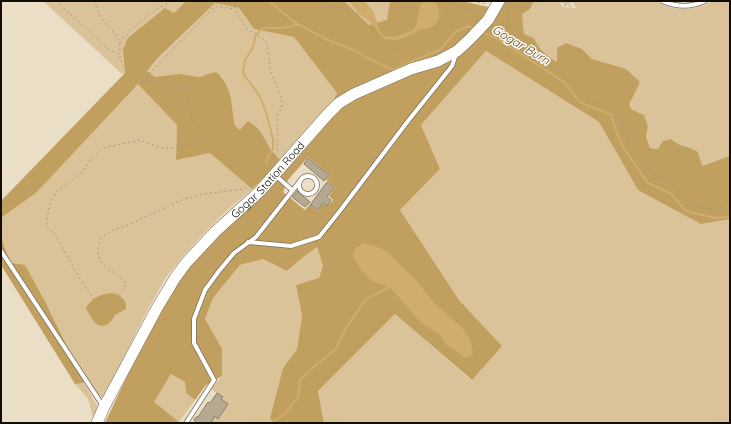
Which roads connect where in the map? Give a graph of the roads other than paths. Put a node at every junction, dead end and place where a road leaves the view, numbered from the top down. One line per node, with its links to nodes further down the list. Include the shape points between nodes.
1 (662, 1): 2 (lane, via 678,6)
2 (705, 1)
3 (497, 2): 4 (street, Gogar Station Road, via 470,39)
4 (457, 52): 5 (street, Gogar Station Road, via 354,94 339,103); 8 (lane, via 452,66 319,236 291,246)
5 (272, 170): 7 (lane); 10 (street, Gogar Station Road, via 260,191 201,246 175,278)
6 (300, 181): 6 (lane, via 304,177 311,177 316,182 314,191 305,193 300,188); 7 (lane)
7 (292, 190): 8 (lane, via 256,237)
8 (248, 242): 12 (lane, via 234,253 205,290 194,319 194,343 214,380)
9 (1, 250): 10 (lane)
10 (104, 407): 11 (street, Gogar Station Road)
11 (97, 423)
12 (186, 423)

